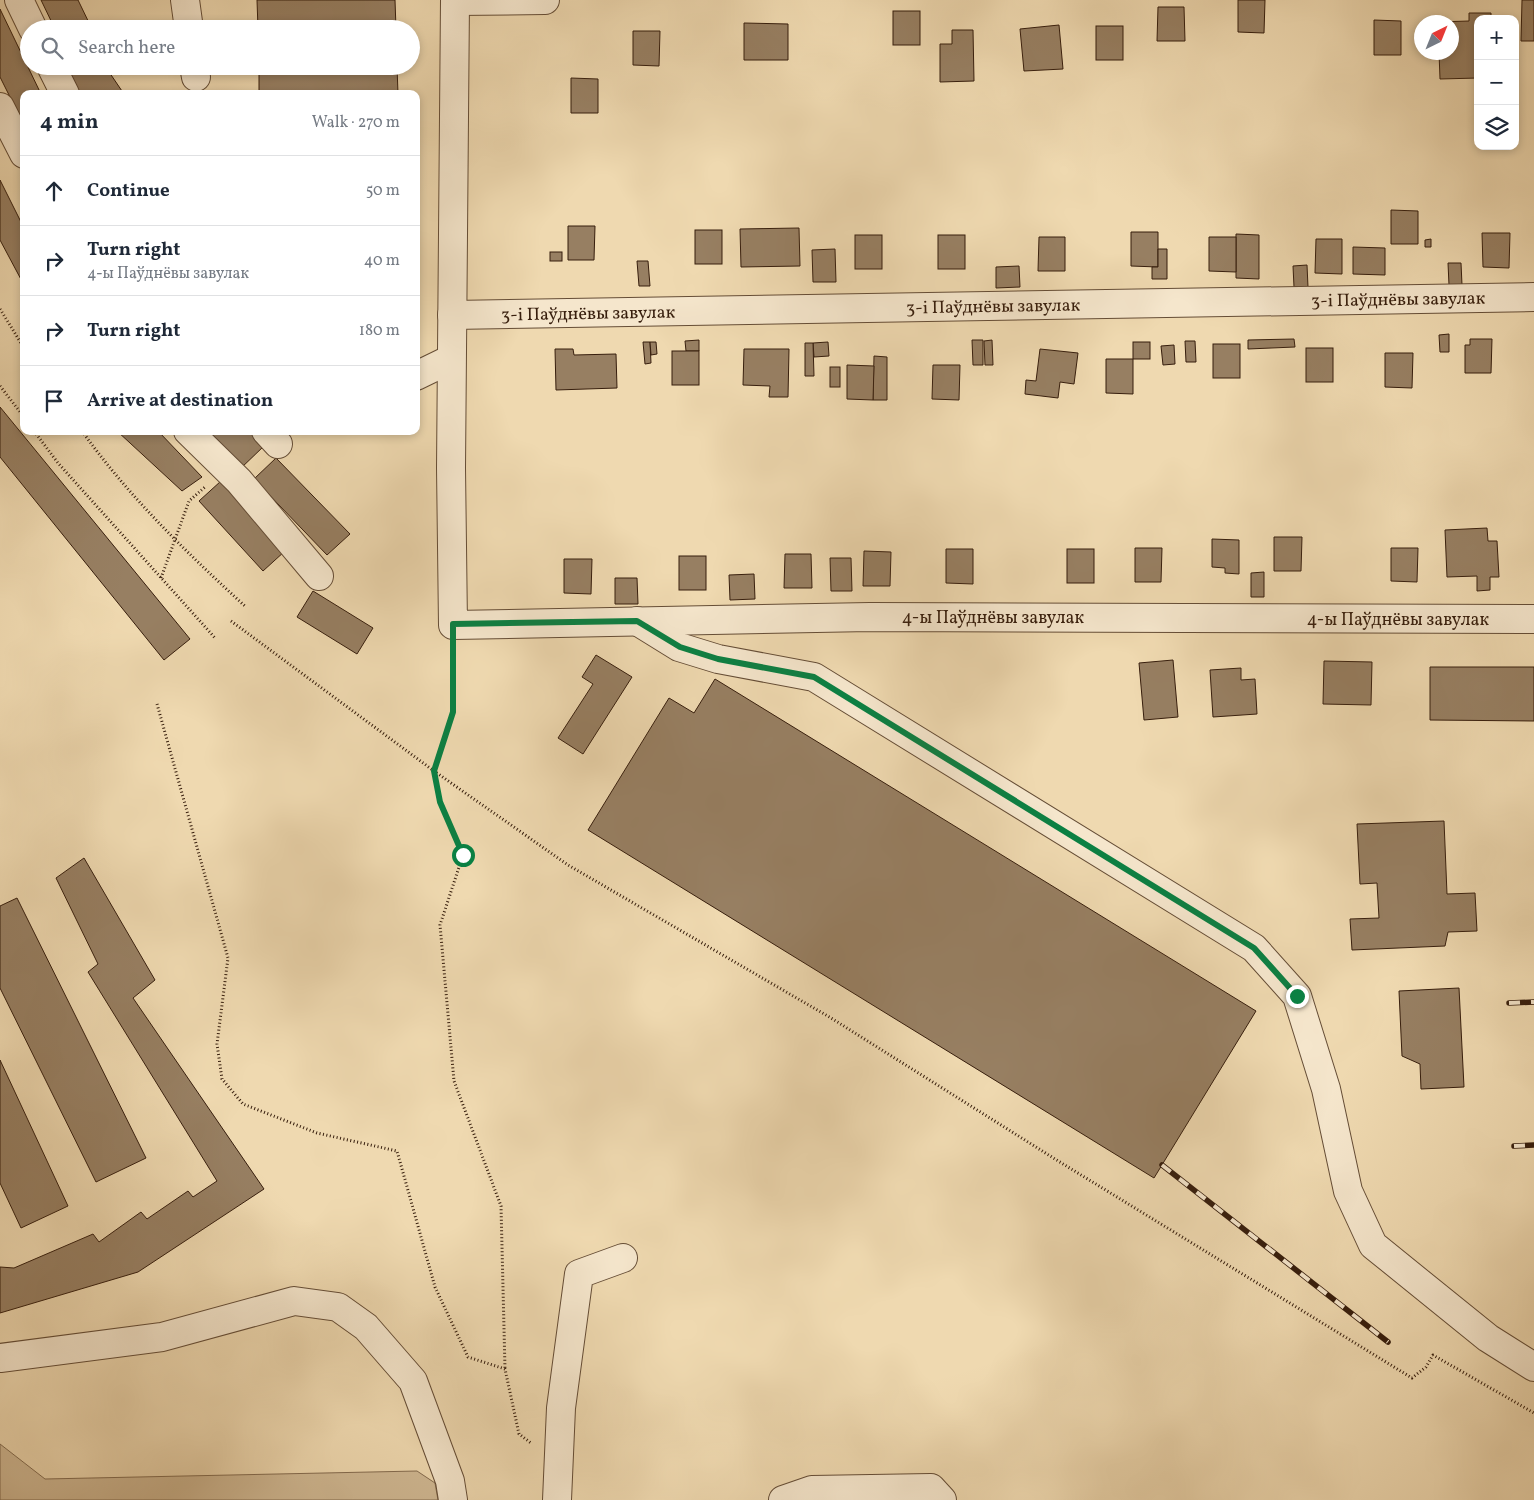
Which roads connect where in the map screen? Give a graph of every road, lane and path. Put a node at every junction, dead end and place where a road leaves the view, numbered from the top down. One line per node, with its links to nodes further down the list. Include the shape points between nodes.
1 (20, 0): 5 (street)
2 (185, 0): 6 (street)
3 (545, 0): 4 (street)
4 (455, 1): 13 (street)
5 (29, 20)
6 (188, 20)
7 (56, 75): 8 (street)
8 (63, 90)
9 (0, 107): 10 (street)
10 (20, 146)
11 (1534, 297): 13 (street, 3-і Паўднёвы завулак)
12 (0, 309): 14 (path)
13 (452, 315): 15 (street)
14 (20, 342)
15 (451, 359): 16 (street); 30 (street)
16 (420, 374)
17 (0, 386): 18 (path)
18 (20, 412)
19 (37, 435): 25 (path)
20 (85, 435): 23 (path)
21 (192, 435): 22 (street)
22 (225, 468): 23 (path, via 189,501); 24 (street)
23 (176, 542): 25 (path); 26 (path)
24 (319, 576)
25 (161, 578): 31 (path)
26 (246, 607)
27 (1534, 619): 29 (street, 4-ы Паўднёвы завулак, via 870,617)
28 (232, 621): 33 (path)
29 (637, 621): 30 (street, 4-ы Паўднёвы завулак); 36 (street, via 687,649 718,659 814,677 1254,948 1297,996 1326,1089 1348,1191 1373,1246 1488,1338)
30 (453, 624): 33 (path, via 453,712)
31 (216, 638)
32 (157, 704): 37 (path, via 228,958 217,1044 222,1079 243,1104 317,1133 397,1150 435,1287 468,1357)
33 (434, 771): 37 (path, via 440,802 463,855 440,924 454,1081 501,1206); 38 (path, via 568,865 830,1018 1412,1378 1426,1367 1433,1355)
34 (623, 1258): 39 (street, via 579,1274 561,1408)
35 (0, 1358): 40 (street, via 162,1337 294,1301 338,1307 366,1327 413,1381)
36 (1534, 1367)
37 (505, 1369): 39 (path, via 519,1434)
38 (1534, 1413)
39 (558, 1464): 41 (street)
40 (454, 1500)
41 (557, 1500)
42 (782, 1500): 43 (street, via 812,1490 931,1488)
43 (942, 1500)

